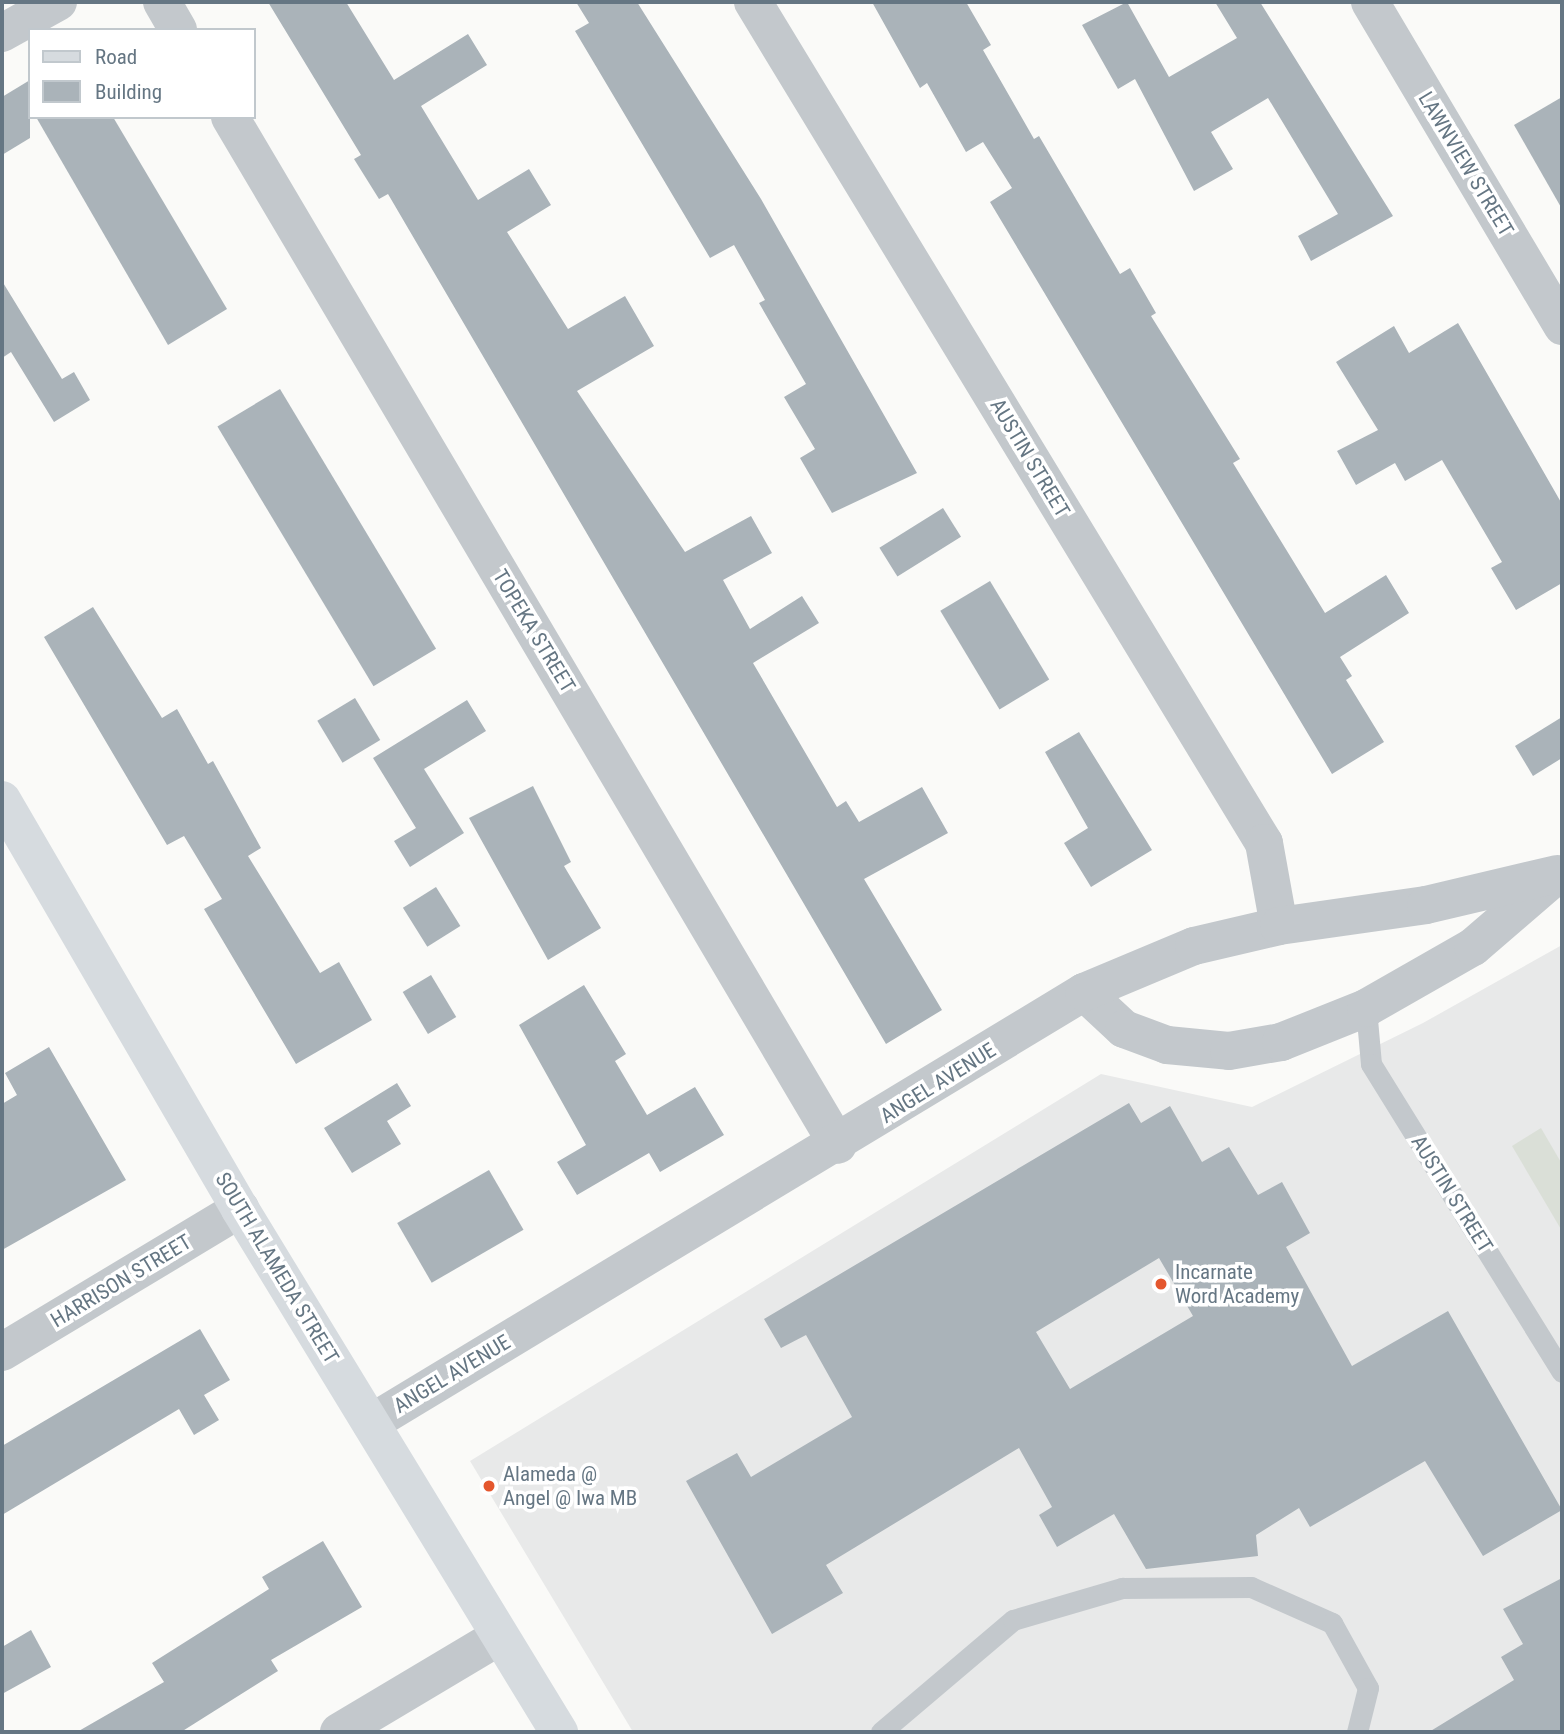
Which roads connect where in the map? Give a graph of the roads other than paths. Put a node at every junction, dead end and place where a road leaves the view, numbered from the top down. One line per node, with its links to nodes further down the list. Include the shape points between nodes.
1 (58, 2): 6 (street)
2 (162, 2): 5 (street)
3 (753, 2): 12 (street, AUSTIN STREET, via 1264,843)
4 (1370, 2): 8 (street, LAWNVIEW STREET)
5 (177, 28)
6 (2, 33)
7 (231, 119): 15 (street, TOPEKA STREET)
8 (1552, 285): 9 (street, LAWNVIEW STREET)
9 (1562, 326)
10 (2, 800): 16 (main road, SOUTH ALAMEDA STREET)
11 (1560, 873): 12 (street, ANGEL AVENUE, via 1426,905); 14 (street, via 1474,947)
12 (1279, 926): 13 (street, ANGEL AVENUE, via 1194,946)
13 (1084, 992): 14 (street, via 1124,1029 1167,1045 1229,1051 1282,1042); 15 (street, ANGEL AVENUE)
14 (1366, 1008): 18 (lane, AUSTIN STREET, via 1371,1064)
15 (838, 1145): 19 (street, ANGEL AVENUE)
16 (240, 1209): 17 (street, HARRISON STREET); 19 (main road, SOUTH ALAMEDA STREET)
17 (2, 1352)
18 (1562, 1372)
19 (371, 1423): 20 (main road, SOUTH ALAMEDA STREET)
20 (500, 1636): 21 (street); 22 (main road, SOUTH ALAMEDA STREET)
21 (339, 1732)
22 (559, 1732)
23 (881, 1732): 24 (lane, via 1013,1620 1122,1588 1251,1587 1332,1623 1368,1688)
24 (1357, 1732)

